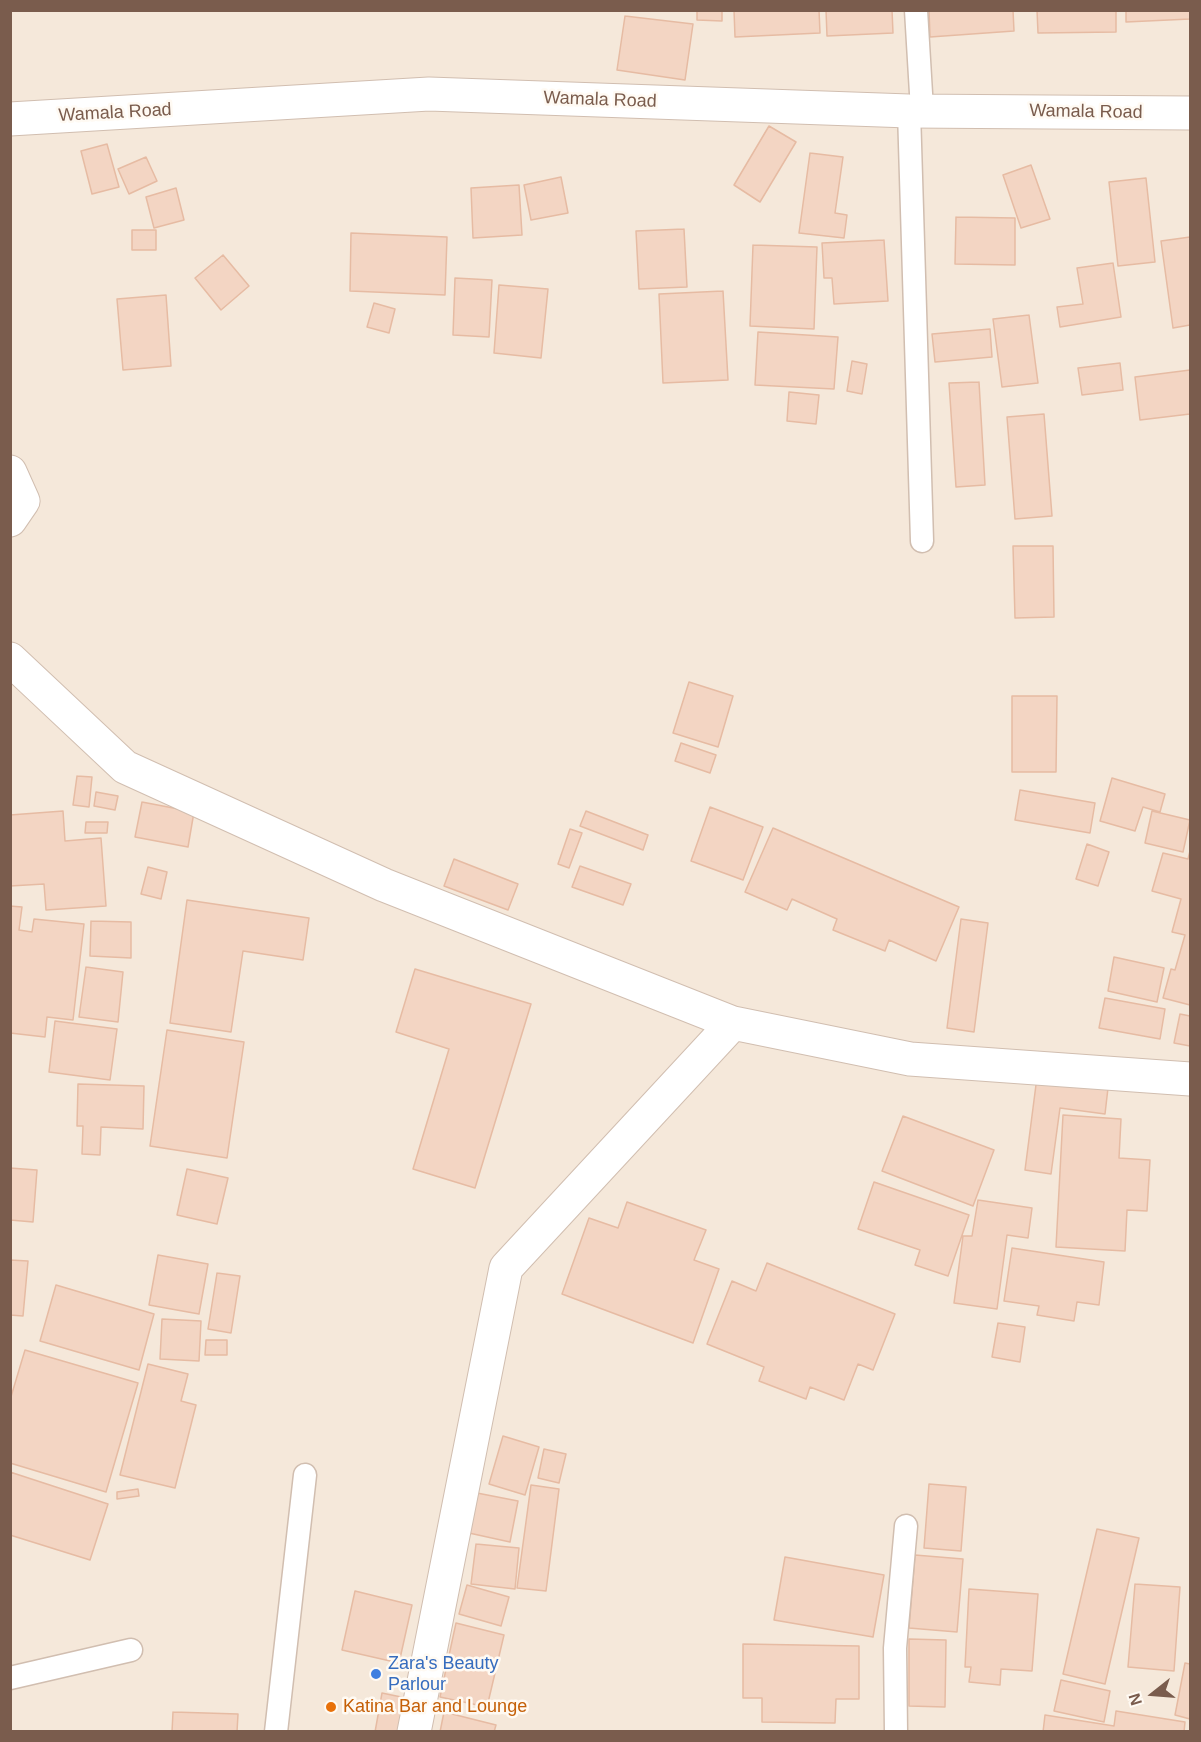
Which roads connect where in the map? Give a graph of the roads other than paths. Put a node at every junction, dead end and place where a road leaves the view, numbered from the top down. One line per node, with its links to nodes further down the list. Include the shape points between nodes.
1 (916, 10): 2 (lane)
2 (915, 110): 3 (street, Wamala Road); 4 (street, Wamala Road, via 429,94); 7 (lane)
3 (1191, 113)
4 (10, 119)
5 (10, 472): 6 (street, via 23,501)
6 (10, 520)
7 (922, 541)
8 (10, 659): 9 (street, via 125,767 384,885)
9 (733, 1023): 10 (street, via 910,1059); 16 (street, via 506,1268)
10 (1191, 1079)
11 (306, 1475): 15 (lane)
12 (906, 1526): 17 (lane, via 895,1648)
13 (131, 1650): 14 (lane)
14 (10, 1678)
15 (276, 1731)
16 (414, 1731)
17 (896, 1731)

